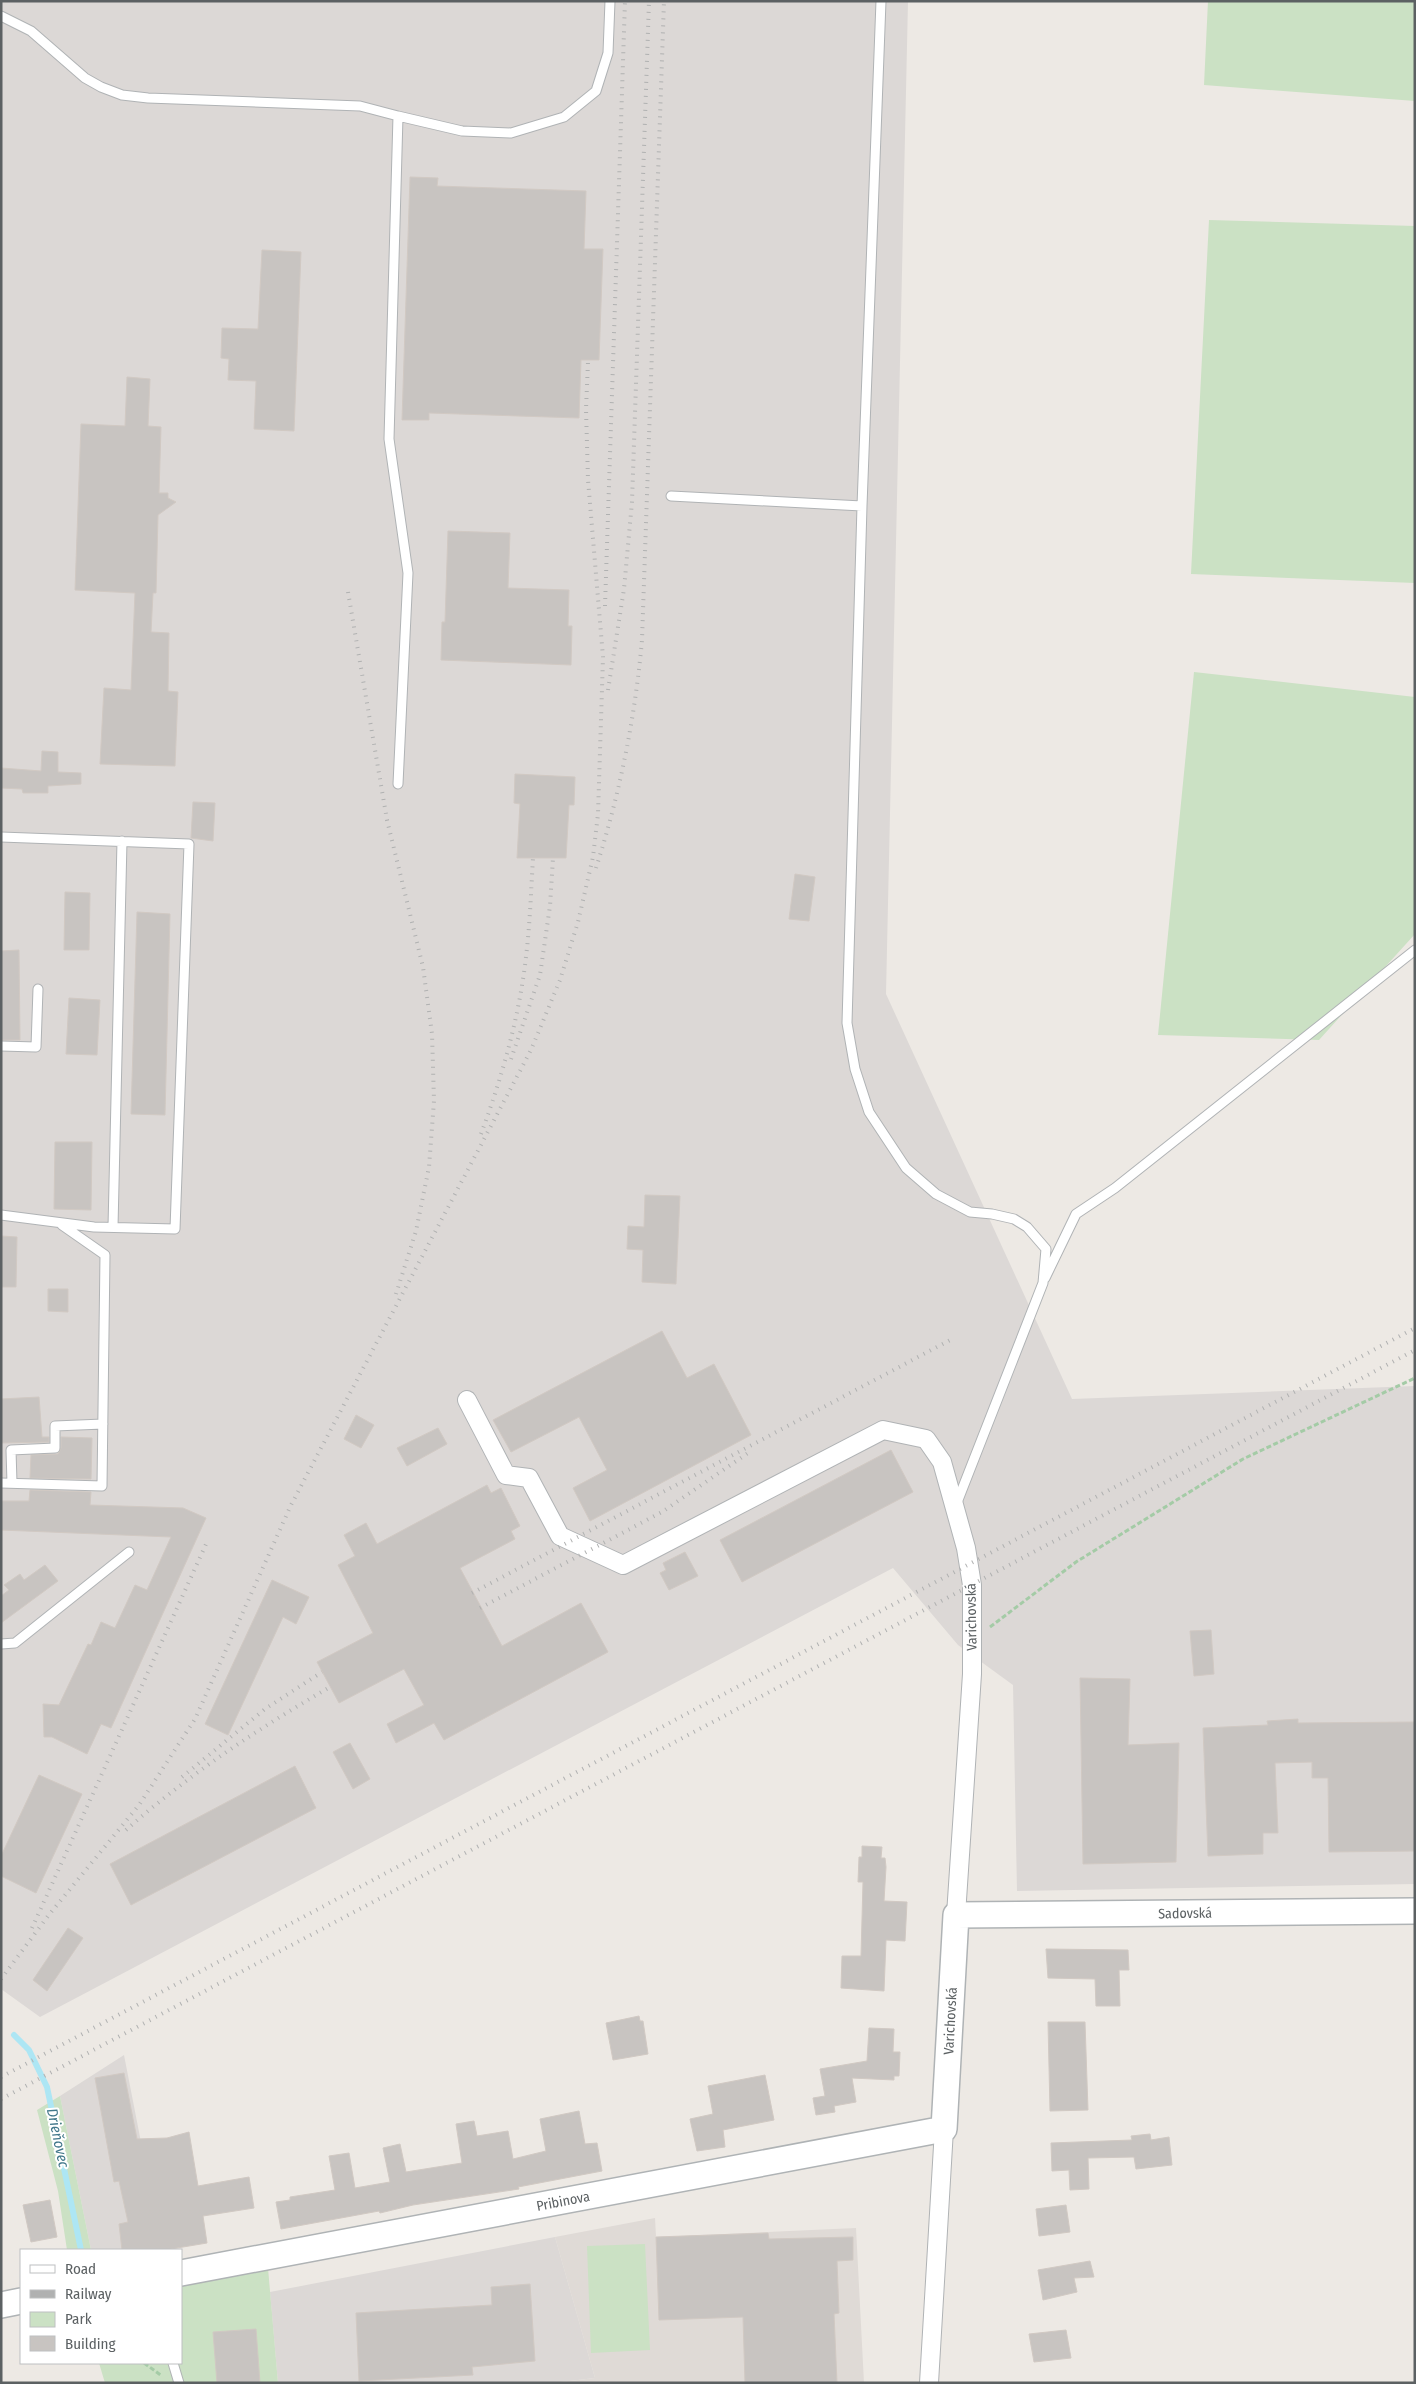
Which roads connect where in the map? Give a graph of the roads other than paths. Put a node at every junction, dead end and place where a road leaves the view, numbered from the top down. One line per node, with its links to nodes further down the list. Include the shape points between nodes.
1 (610, 1): 4 (lane, via 608,53 596,92 564,117 511,133 462,131)
2 (881, 1): 6 (lane)
3 (1, 16): 4 (lane, via 31,31 85,78 122,95 360,106)
4 (398, 116): 7 (lane, via 388,439 408,573)
5 (671, 496): 6 (lane)
6 (862, 506): 16 (lane, via 847,1023 855,1068 869,1112 906,1168 936,1194 970,1212 1006,1217 1028,1227 1046,1249)
7 (398, 784)
8 (1, 837): 9 (lane)
9 (122, 841): 15 (lane); 15 (lane, via 189,844 175,1229)
10 (1415, 950): 16 (lane, via 1115,1188 1076,1214)
11 (38, 989): 12 (lane, via 36,1047)
12 (1, 1046)
13 (1, 1215): 14 (lane)
14 (60, 1224): 15 (lane); 18 (lane, via 105,1255)
15 (113, 1227)
16 (1043, 1283): 21 (lane)
17 (467, 1400): 21 (street, Varichovská, via 506,1474 529,1478 560,1536 623,1565 883,1430 926,1439 942,1462)
18 (103, 1424): 20 (lane, via 55,1426 55,1448 11,1450); 20 (lane, via 102,1486)
19 (1, 1483): 20 (lane)
20 (12, 1483)
21 (955, 1508): 25 (street, Varichovská, via 972,1585 972,1674)
22 (129, 1552): 23 (lane, via 15,1643)
23 (1, 1644)
24 (1415, 1912): 25 (street, Sadovská)
25 (956, 1916): 26 (street, Varichovská)
26 (944, 2129): 27 (street, Pribinova); 32 (street, Varichovská)
27 (182, 2273)
28 (20, 2301): 29 (street)
29 (1, 2305)
30 (173, 2364): 31 (lane)
31 (179, 2383)
32 (929, 2383)

